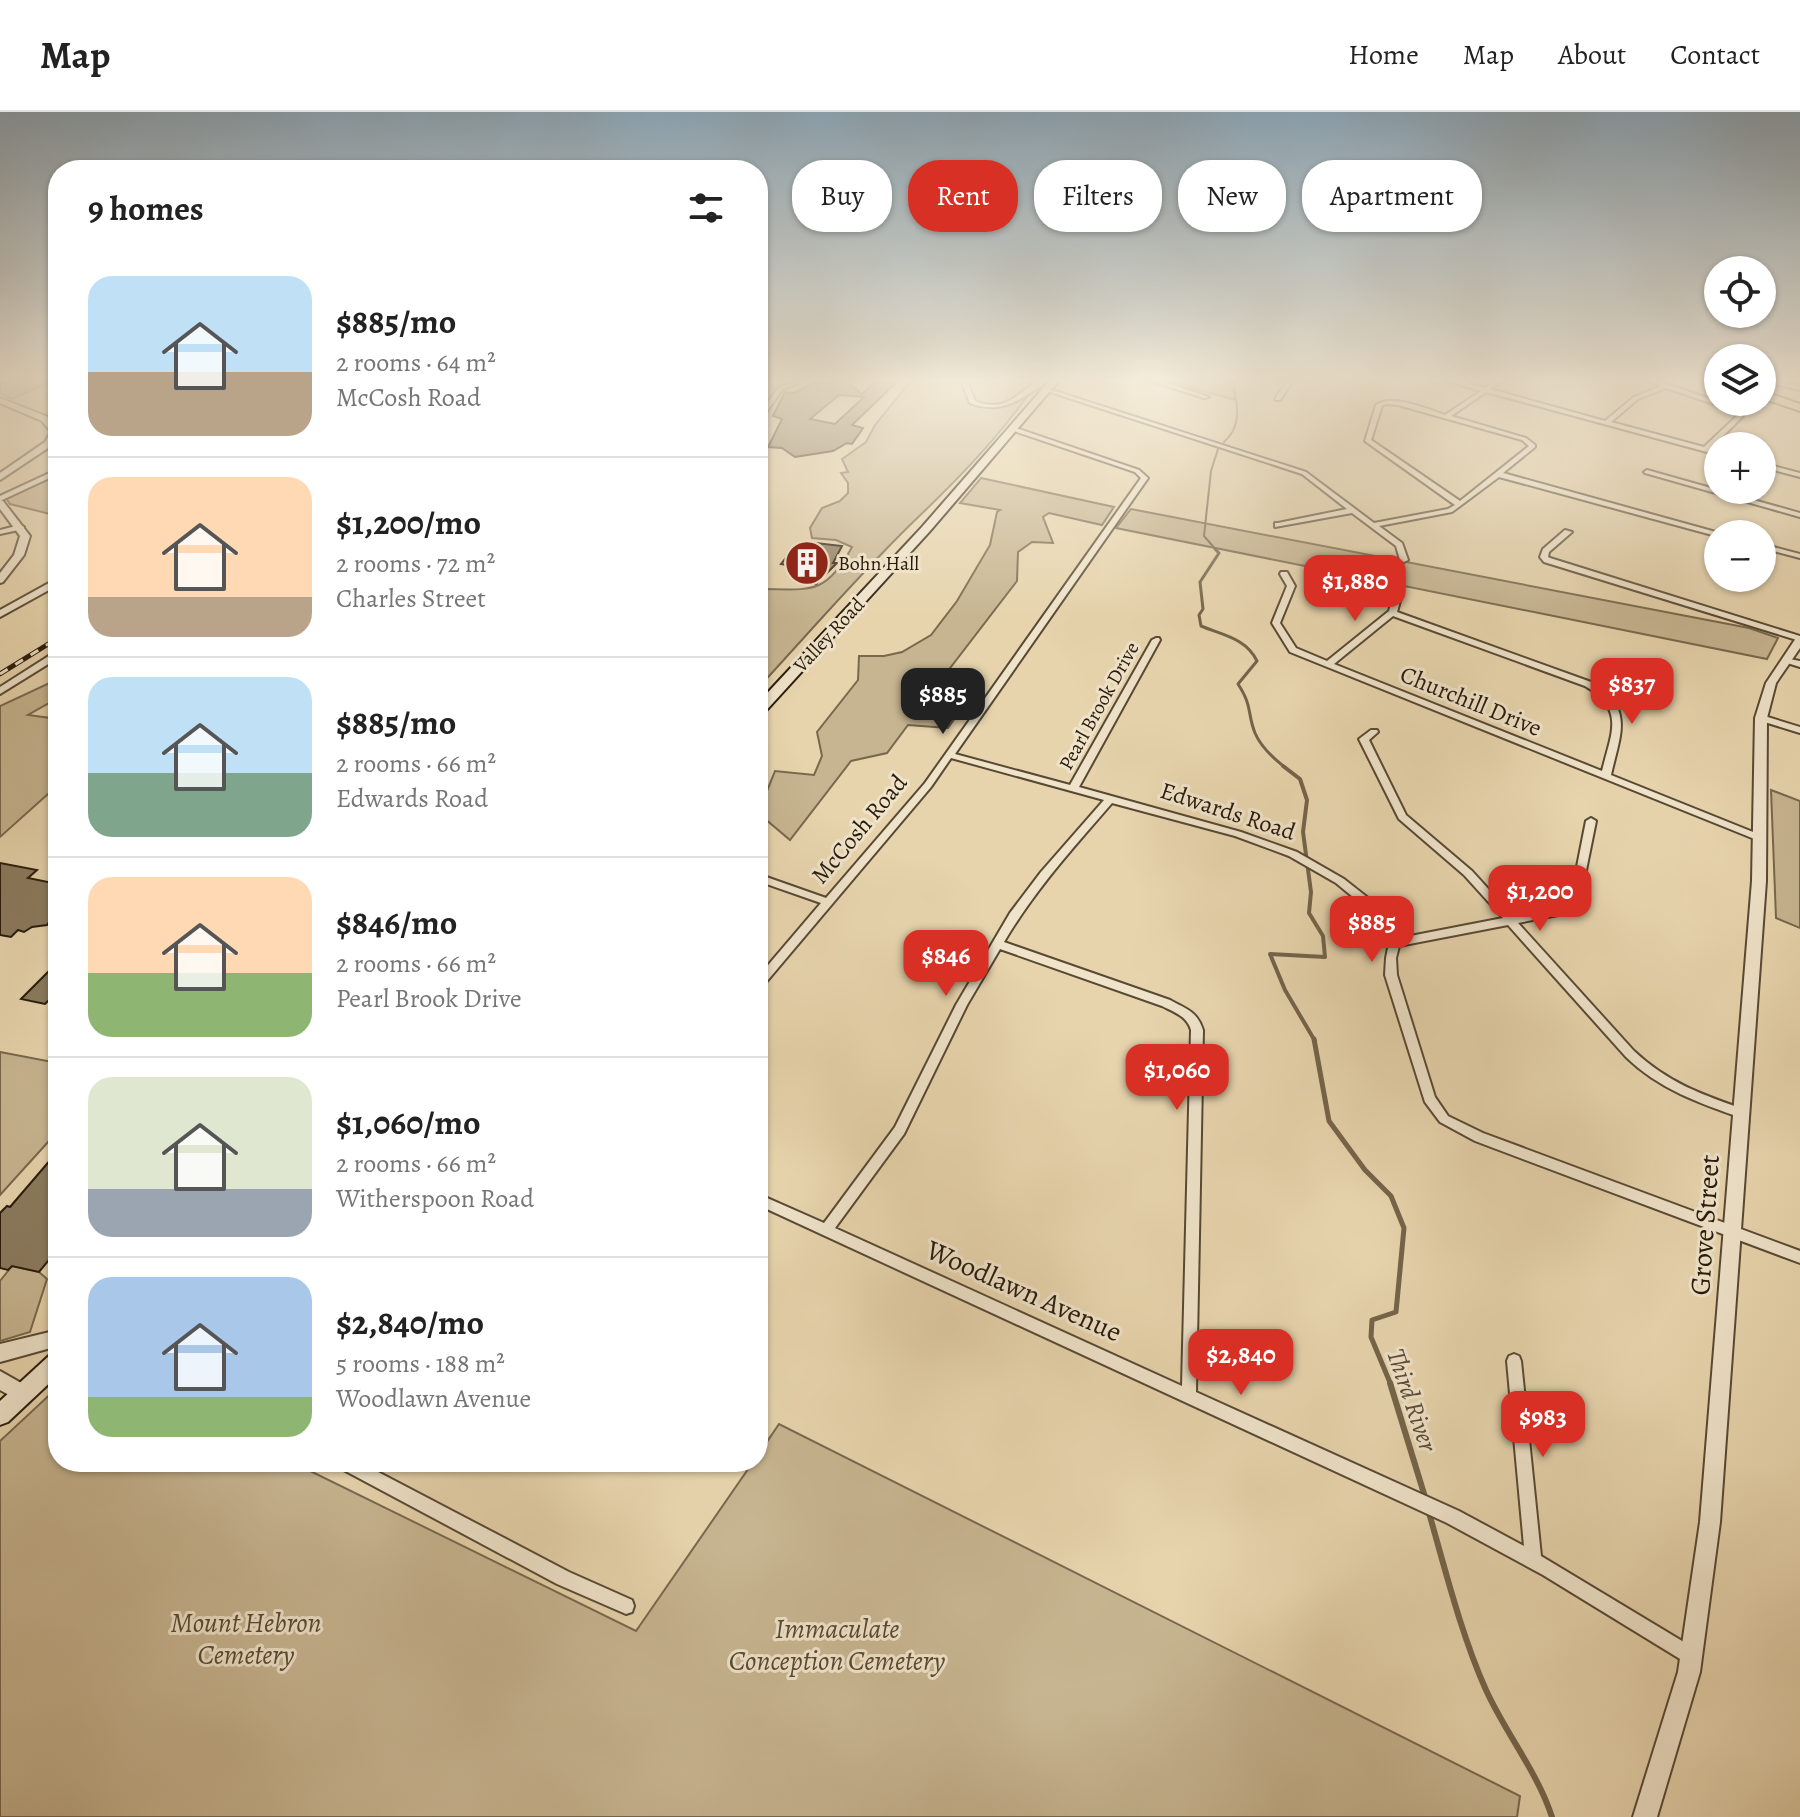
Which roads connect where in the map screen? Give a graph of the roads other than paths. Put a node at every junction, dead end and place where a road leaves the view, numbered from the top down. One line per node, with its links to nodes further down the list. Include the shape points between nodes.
1 (28, 458): 12 (street)
2 (988, 458): 39 (main road, Valley Road)
3 (1097, 458): 43 (street, McCosh Road, via 1145,478)
4 (1260, 458): 15 (street, via 1304,473)
5 (1392, 458): 14 (street)
6 (1518, 458): 9 (street)
7 (1776, 469): 10 (street)
8 (1647, 472): 16 (street)
9 (1497, 474): 14 (street); 20 (street)
10 (1800, 475)
11 (48, 476): 13 (street)
12 (0, 477)
13 (0, 501): 19 (street)
14 (1459, 504): 18 (street, via 1441,513)
15 (1354, 510): 17 (street); 18 (street)
16 (1800, 515)
17 (1278, 525)
18 (1373, 525): 25 (street, via 1399,545)
19 (20, 527): 21 (street); 27 (street, via 23,548)
20 (1704, 530)
21 (0, 532)
22 (1568, 532): 33 (street, via 1546,551 1547,560)
23 (1776, 550): 24 (street)
24 (1800, 556)
25 (1404, 560)
26 (1284, 574): 37 (street, Churchill Drive, via 1291,586 1276,619 1281,634 1293,650)
27 (0, 580)
28 (48, 587): 31 (street)
29 (1399, 590): 30 (street)
30 (1392, 613): 37 (street); 44 (street, via 1603,692 1617,711)
31 (0, 614)
32 (1156, 640): 45 (street, Pearl Brook Drive)
33 (1800, 640): 35 (street, Grove Street)
34 (48, 660): 38 (street)
35 (1787, 660): 36 (street); 40 (street, Grove Street, via 1766,693)
36 (1800, 664)
37 (1327, 665): 44 (street, Churchill Drive)
38 (0, 691)
39 (768, 700)
40 (1761, 718): 41 (street); 48 (street, Grove Street)
41 (1800, 730)
42 (1374, 732): 51 (street, via 1364,739 1402,817 1453,859)
43 (949, 755): 45 (street, Edwards Road); 50 (street, McCosh Road)
44 (1606, 776): 48 (street, Churchill Drive)
45 (1073, 789): 46 (street, Edwards Road)
46 (1110, 799): 52 (street, Edwards Road, via 1238,834 1308,861 1387,919 1396,933); 53 (street, via 1045,874)
47 (1591, 821): 51 (street, via 1574,903)
48 (1760, 838): 55 (street, Grove Street)
49 (768, 881): 50 (street)
50 (828, 902): 54 (street, McCosh Road)
51 (1511, 921): 52 (street); 55 (street, via 1646,1070 1676,1090)
52 (1395, 943): 58 (street, via 1390,967 1396,997 1425,1091 1444,1119 1479,1137)
53 (997, 944): 57 (street, via 905,1121); 66 (street, via 1166,1003 1194,1021)
54 (768, 972)
55 (1742, 1113): 58 (street, Grove Street)
56 (768, 1204): 57 (street, Woodlawn Avenue)
57 (826, 1230): 66 (street, Woodlawn Avenue)
58 (1733, 1231): 59 (street); 71 (street, Grove Street, via 1710,1522)
59 (1800, 1257)
60 (48, 1345): 61 (street)
61 (0, 1353)
62 (48, 1357): 65 (main road)
63 (1514, 1361): 69 (street)
64 (0, 1380): 65 (street)
65 (23, 1394): 67 (main road)
66 (1189, 1394): 69 (street, Woodlawn Avenue, via 1413,1497)
67 (0, 1415)
68 (370, 1472): 70 (street, via 563,1578)
69 (1533, 1560): 71 (street, Woodlawn Avenue)
70 (626, 1606)
71 (1691, 1656): 72 (street, Grove Street)
72 (1645, 1817)

